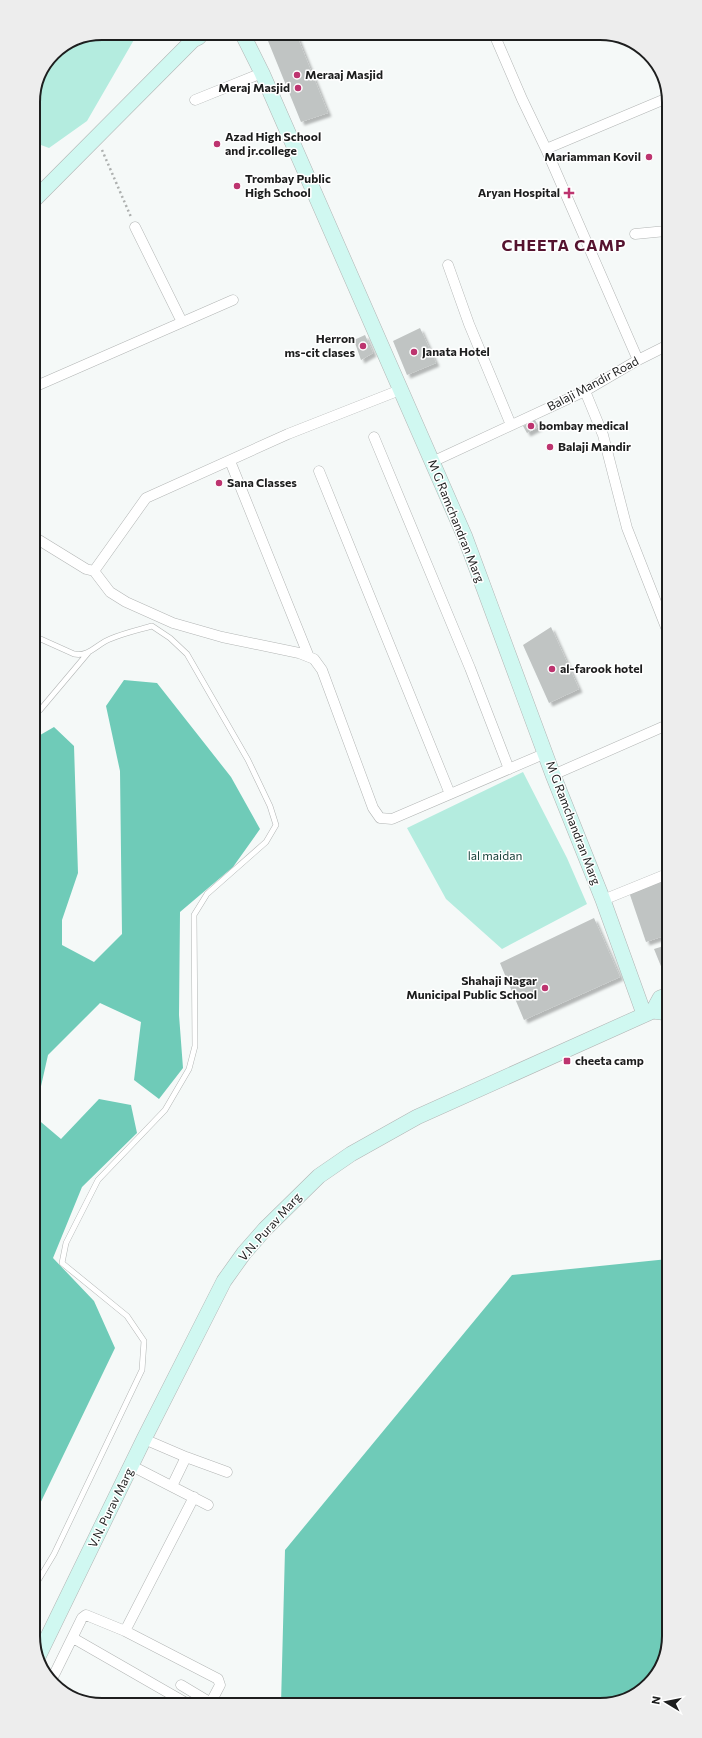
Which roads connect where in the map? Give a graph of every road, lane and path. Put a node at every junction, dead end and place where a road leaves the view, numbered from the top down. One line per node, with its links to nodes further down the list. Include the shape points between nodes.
1 (193, 40): 7 (street)
2 (246, 40): 4 (street, M G Ramchandran Marg)
3 (497, 40): 8 (street)
4 (262, 73): 5 (street); 19 (street, M G Ramchandran Marg)
5 (195, 100)
6 (662, 100): 8 (street)
7 (97, 136): 9 (street); 10 (path)
8 (546, 149): 17 (street)
9 (40, 194)
10 (135, 227): 15 (street)
11 (662, 231): 12 (street)
12 (635, 234)
13 (448, 264): 21 (street, via 469,324)
14 (232, 300): 15 (street)
15 (182, 322): 18 (street)
16 (662, 348): 17 (street, Balaji Mandir Road)
17 (638, 360): 20 (street, Balaji Mandir Road)
18 (40, 383)
19 (400, 390): 23 (street, via 288,434); 24 (street, M G Ramchandran Marg)
20 (586, 391): 21 (street, Balaji Mandir Road); 28 (street, via 603,435 627,528)
21 (511, 425): 24 (street, Balaji Mandir Road)
22 (374, 437): 35 (street)
23 (230, 461): 27 (street, via 146,498); 31 (street)
24 (432, 462): 34 (street, M G Ramchandran Marg, via 465,537)
25 (319, 471): 37 (street)
26 (40, 541): 27 (street, via 86,569)
27 (94, 571): 31 (street, via 110,592 173,623)
28 (662, 617)
29 (40, 639): 30 (lane, via 74,654)
30 (88, 653): 32 (lane); 49 (lane, via 109,639 152,626 170,638 187,654 248,760 270,806 276,825 266,842 207,894 194,915 194,1046 189,1069 165,1110 98,1180 66,1243 62,1263 127,1316 144,1341 142,1370 54,1554)
31 (309, 657): 37 (street, via 314,659 322,670 373,808 380,818 392,819)
32 (40, 710)
33 (662, 727): 36 (street)
34 (546, 753): 35 (street); 36 (street, M G Ramchandran Marg)
35 (509, 769): 37 (street)
36 (553, 775): 39 (street, M G Ramchandran Marg)
37 (450, 794)
38 (662, 876): 39 (street)
39 (603, 900): 41 (street, M G Ramchandran Marg)
40 (662, 997): 41 (street, V.N. Purav Marg)
41 (655, 1013): 42 (street, V.N. Purav Marg, via 417,1117 319,1176 244,1253 224,1282)
42 (144, 1439): 43 (street); 44 (street, V.N. Purav Marg)
43 (186, 1457): 45 (street); 46 (street)
44 (132, 1466): 46 (street); 52 (street, V.N. Purav Marg)
45 (227, 1472)
46 (172, 1486): 47 (street)
47 (194, 1497): 48 (street); 50 (street)
48 (208, 1505)
49 (40, 1577)
50 (125, 1631): 51 (street, via 86,1615 82,1618); 57 (street, via 218,1679 220,1685)
51 (73, 1638): 53 (street); 55 (street)
52 (42, 1649)
53 (54, 1675)
54 (181, 1685): 56 (street)
55 (178, 1698)
56 (203, 1698)
57 (214, 1698)

